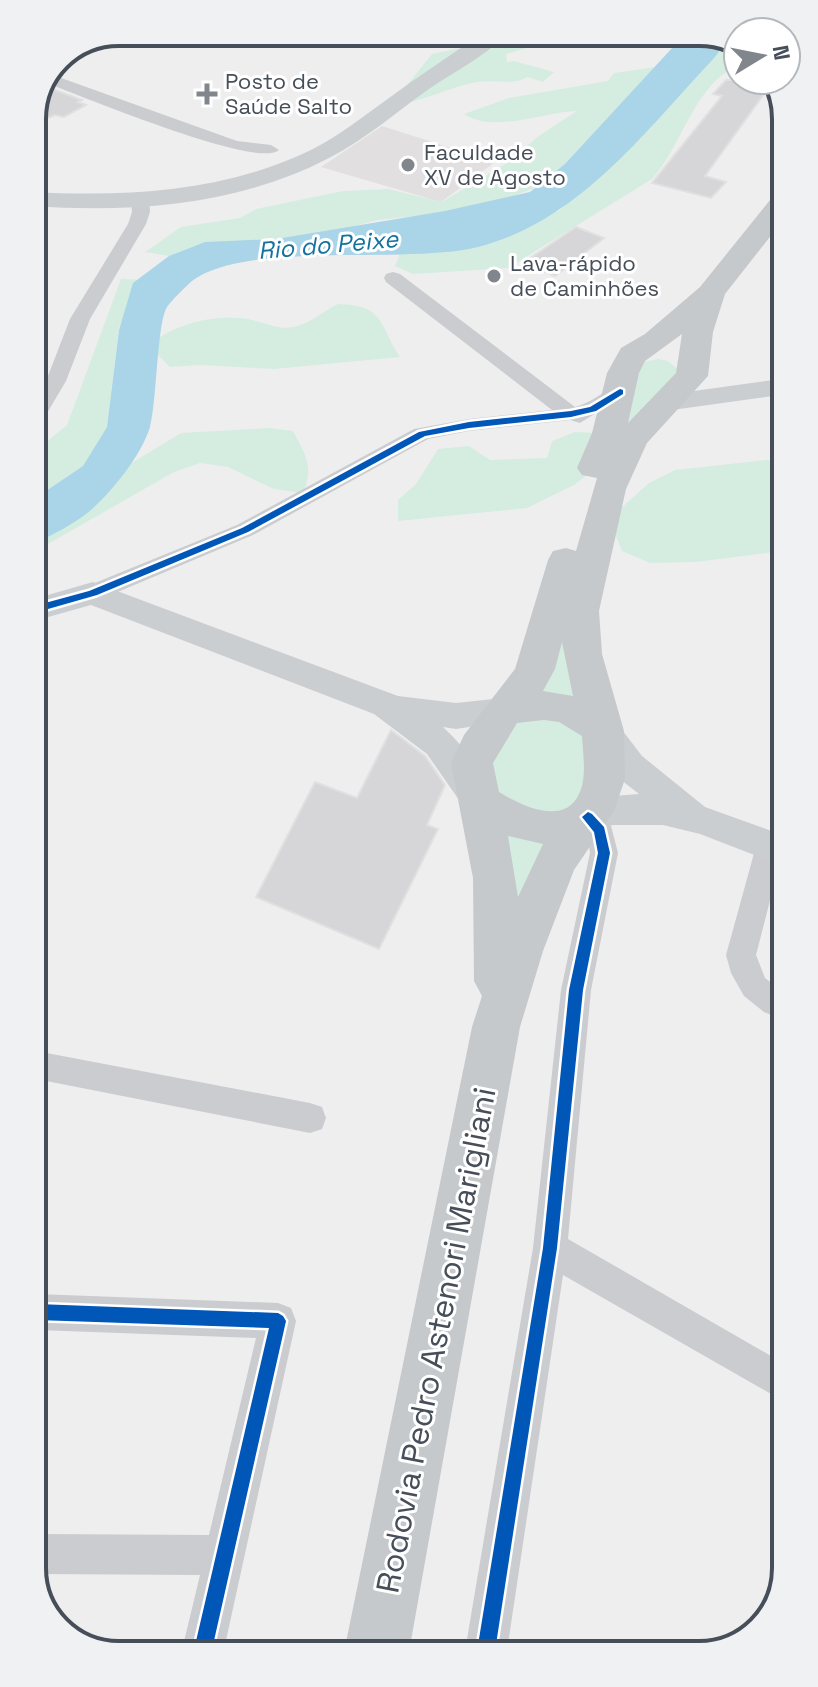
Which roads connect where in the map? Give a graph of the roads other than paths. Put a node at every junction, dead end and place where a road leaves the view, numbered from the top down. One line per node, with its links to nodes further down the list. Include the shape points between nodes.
1 (442, 46): 4 (street)
2 (478, 46): 7 (street, via 338,144 305,161 235,185)
3 (56, 81): 6 (street)
4 (371, 94)
5 (292, 141): 6 (street)
6 (237, 154): 7 (street, via 191,178)
7 (140, 193): 8 (street); 17 (street, via 137,224 80,319)
8 (46, 197)
9 (772, 216): 11 (main road)
10 (393, 278): 19 (street)
11 (711, 293): 12 (main road); 13 (main road, via 698,332)
12 (632, 355): 13 (main road, via 670,355); 16 (main road, Rodovia Pedro Astenori Marigliani)
13 (695, 366): 14 (street, via 728,380); 18 (main road, Rodovia Pedro Astenori Marigliani)
14 (772, 378)
15 (772, 388): 18 (street)
16 (620, 392): 19 (street, via 593,409); 20 (main road, Rodovia Pedro Astenori Marigliani)
17 (46, 398)
18 (665, 403): 25 (main road, Rodovia Pedro Astenori Marigliani, via 620,459 580,611 582,654)
19 (571, 414): 20 (street); 21 (street, via 422,434 245,530)
20 (609, 433): 24 (main road, Rodovia Pedro Astenori Marigliani, via 588,483 535,669)
21 (93, 593): 22 (street); 23 (street)
22 (46, 607)
23 (386, 705): 24 (street, via 456,716); 26 (street, via 445,747)
24 (503, 711): 25 (main road, via 531,703 570,709); 26 (main road, Rodovia Pedro Astenori Marigliani, via 472,763)
25 (603, 731): 27 (street, via 629,766); 28 (main road, Rodovia Pedro Astenori Marigliani, via 604,779)
26 (479, 800): 28 (main road, via 519,824 570,826); 32 (main road, Rodovia Pedro Astenori Marigliani, via 495,878)
27 (690, 814): 28 (street, via 604,810); 29 (street)
28 (588, 817): 32 (main road, Rodovia Pedro Astenori Marigliani, via 554,863); 35 (street, via 600,830 604,853 576,990)
29 (772, 847)
30 (772, 861): 31 (street, via 741,955 755,990)
31 (772, 1000)
32 (496, 1027): 41 (main road, Rodovia Pedro Astenori Marigliani)
33 (46, 1067): 34 (street)
34 (310, 1118)
35 (550, 1248): 37 (street); 42 (street)
36 (46, 1312): 39 (street, via 278,1321)
37 (772, 1376)
38 (46, 1554): 39 (street)
39 (226, 1555): 40 (street)
40 (205, 1641)
41 (378, 1641)
42 (488, 1641)

